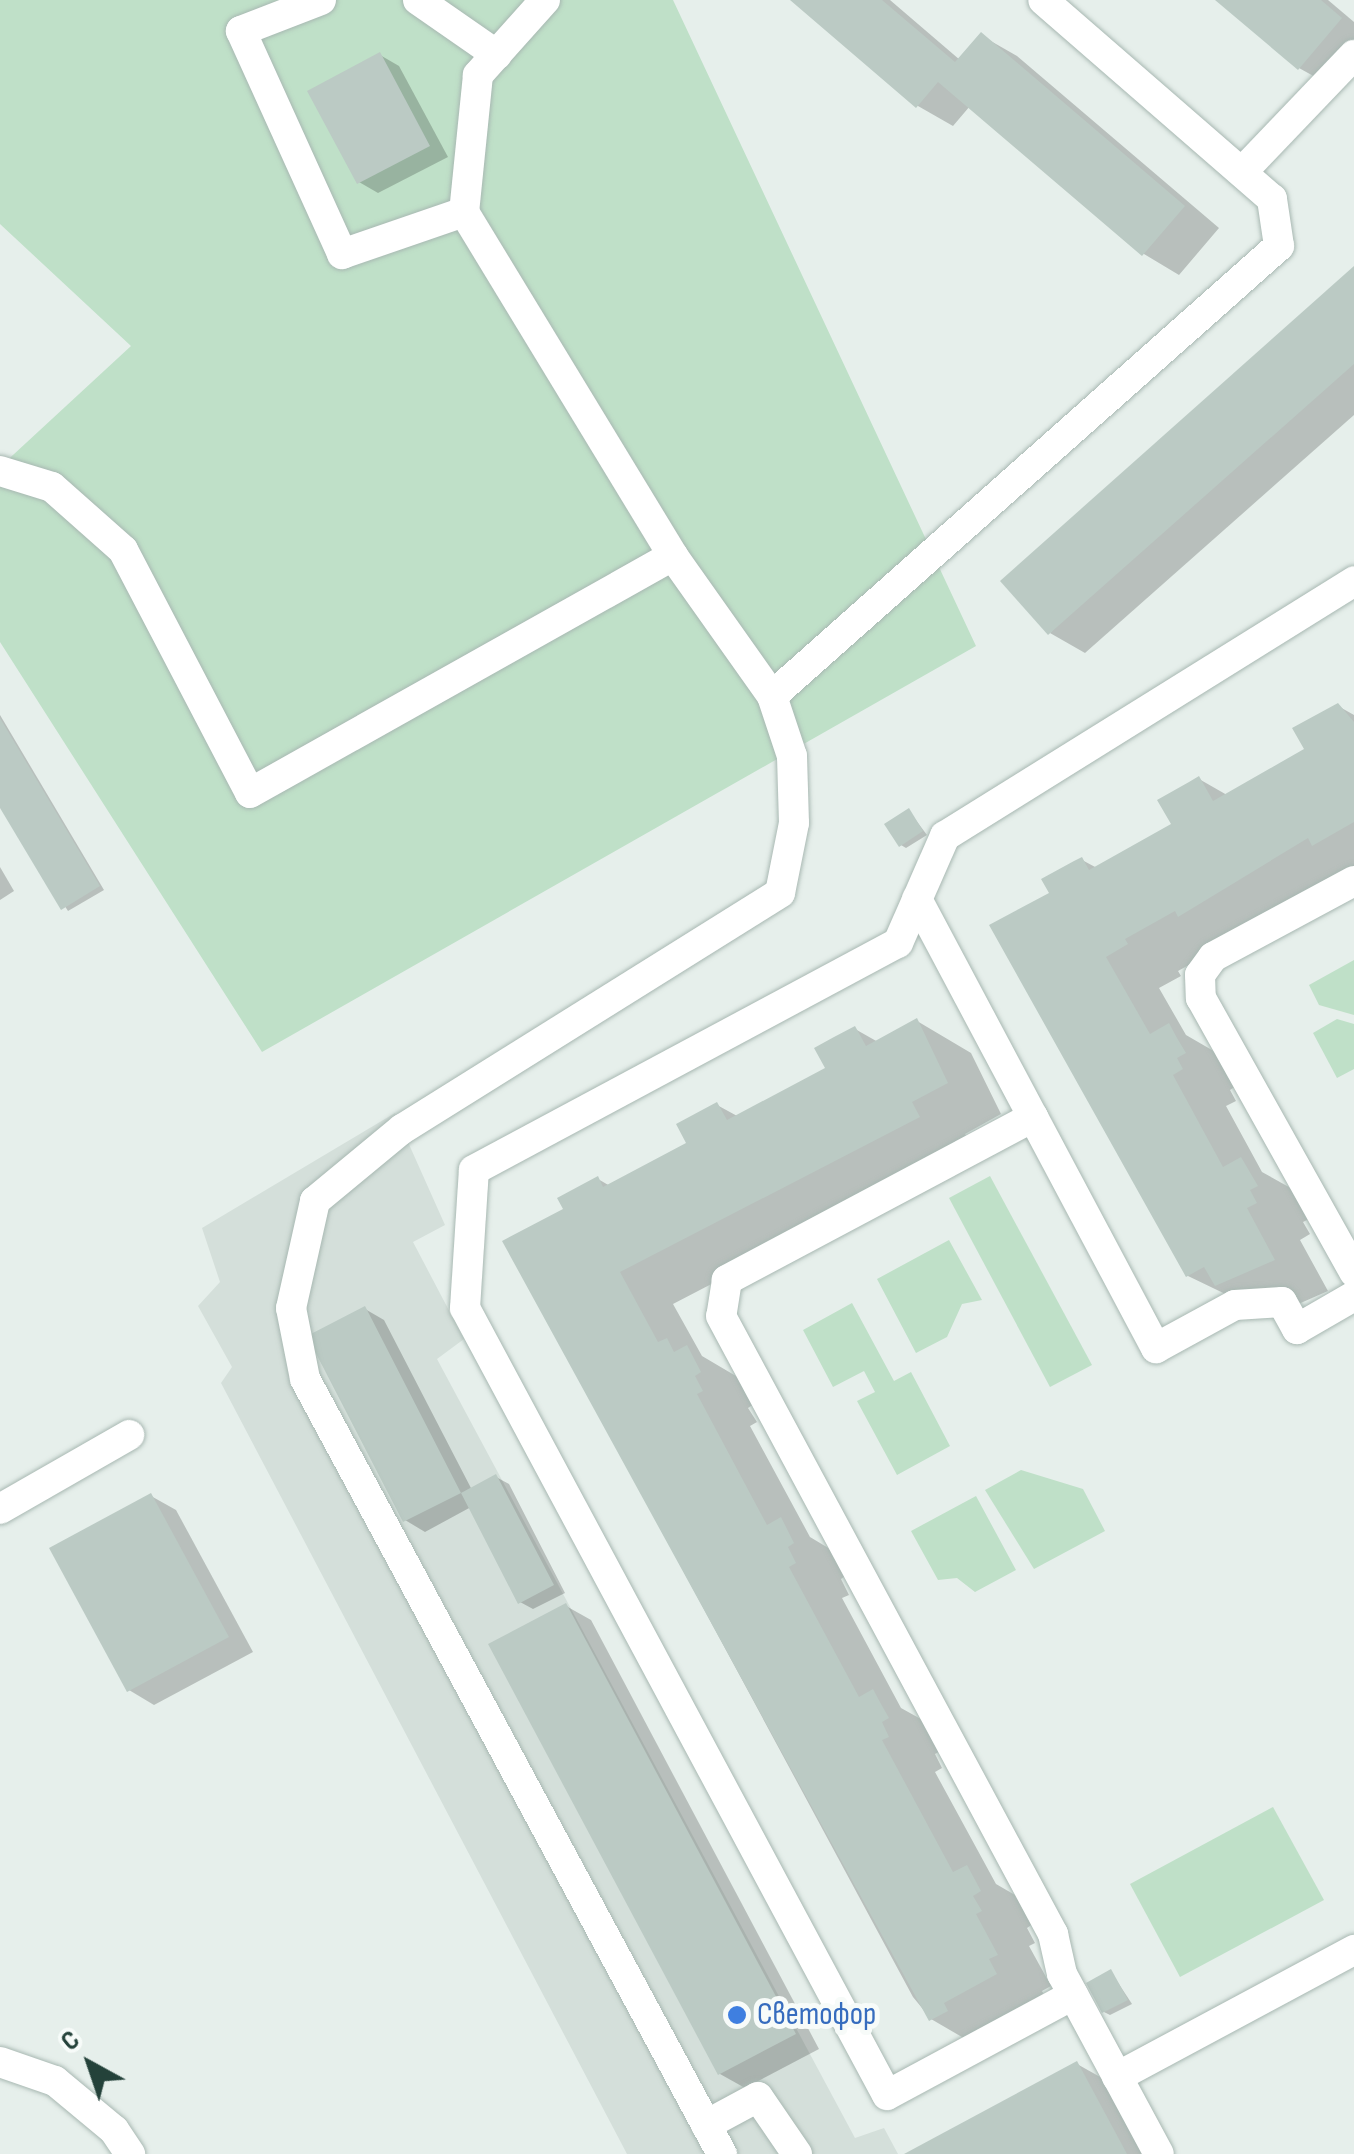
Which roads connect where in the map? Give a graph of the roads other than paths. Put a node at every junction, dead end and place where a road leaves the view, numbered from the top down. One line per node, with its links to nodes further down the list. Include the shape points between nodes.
1 (322, 0): 8 (street, via 240,31 342,254)
2 (418, 0): 5 (street)
3 (545, 0): 5 (street)
4 (1043, 0): 7 (street)
5 (498, 55): 8 (street, via 478,74)
6 (1354, 55): 7 (street)
7 (1242, 172): 12 (street, via 1272,199 1279,246)
8 (464, 212): 10 (street)
9 (0, 471): 10 (street, via 52,487 124,550 250,792)
10 (673, 556): 12 (street)
11 (1354, 581): 14 (street, via 944,836)
12 (772, 696): 24 (street, via 792,756 794,823 780,893 402,1129 315,1201 291,1308 305,1379)
13 (1354, 881): 16 (street, via 1213,956 1200,975 1201,998)
14 (917, 899): 15 (street); 21 (street, via 898,943 474,1170 465,1308 888,2095)
15 (1033, 1117): 17 (street, via 1156,1348 1235,1305 1282,1302 1298,1330); 21 (street, via 727,1280 721,1316 1052,1934)
16 (1354, 1272)
17 (1354, 1296)
18 (129, 1435): 19 (street)
19 (0, 1509)
20 (1354, 1950): 23 (street)
21 (1074, 1995): 23 (street)
22 (0, 2062): 25 (street, via 55,2081 114,2130)
23 (1118, 2077): 28 (street)
24 (706, 2125): 26 (street); 27 (street, via 758,2098)
25 (130, 2154)
26 (722, 2154)
27 (797, 2154)
28 (1159, 2154)

